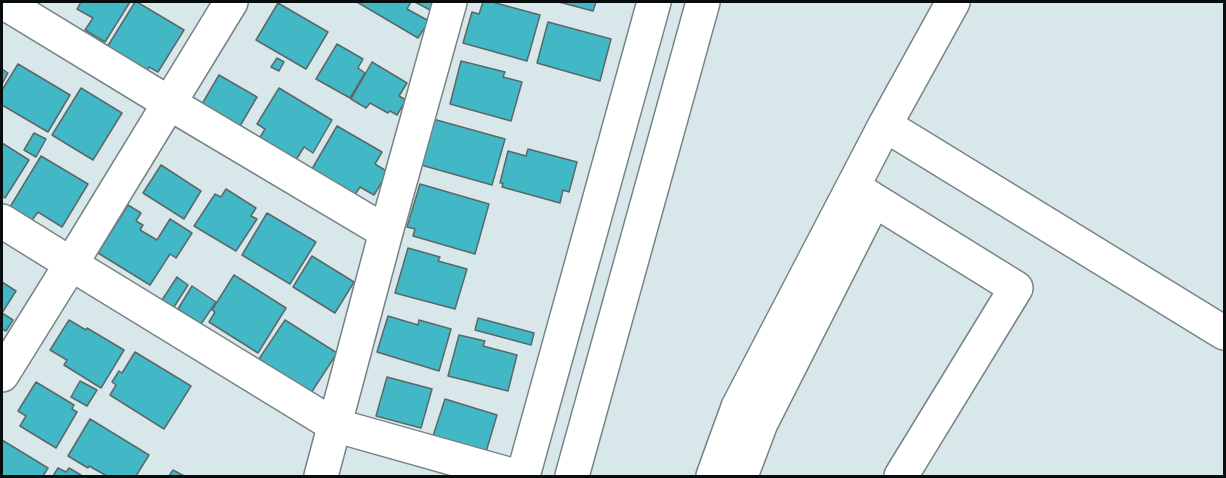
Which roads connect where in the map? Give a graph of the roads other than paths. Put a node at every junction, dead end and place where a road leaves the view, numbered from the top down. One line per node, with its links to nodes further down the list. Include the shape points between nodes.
1 (3, 2): 7 (street)
2 (231, 2): 7 (street)
3 (450, 2): 11 (street)
4 (654, 2): 18 (street)
5 (703, 2): 19 (street)
6 (953, 2): 8 (street)
7 (169, 103): 11 (street); 12 (street)
8 (885, 125): 9 (street); 13 (street)
9 (864, 194): 20 (street, via 738,407); 21 (street, via 761,423); 22 (street, via 1016,288)
10 (2, 221): 12 (street)
11 (386, 232): 15 (street)
12 (71, 264): 14 (street); 15 (street)
13 (1224, 333)
14 (2, 375)
15 (334, 425): 16 (street); 17 (street)
16 (321, 477)
17 (515, 477)
18 (524, 477)
19 (572, 477)
20 (712, 477)
21 (741, 477)
22 (902, 477)

